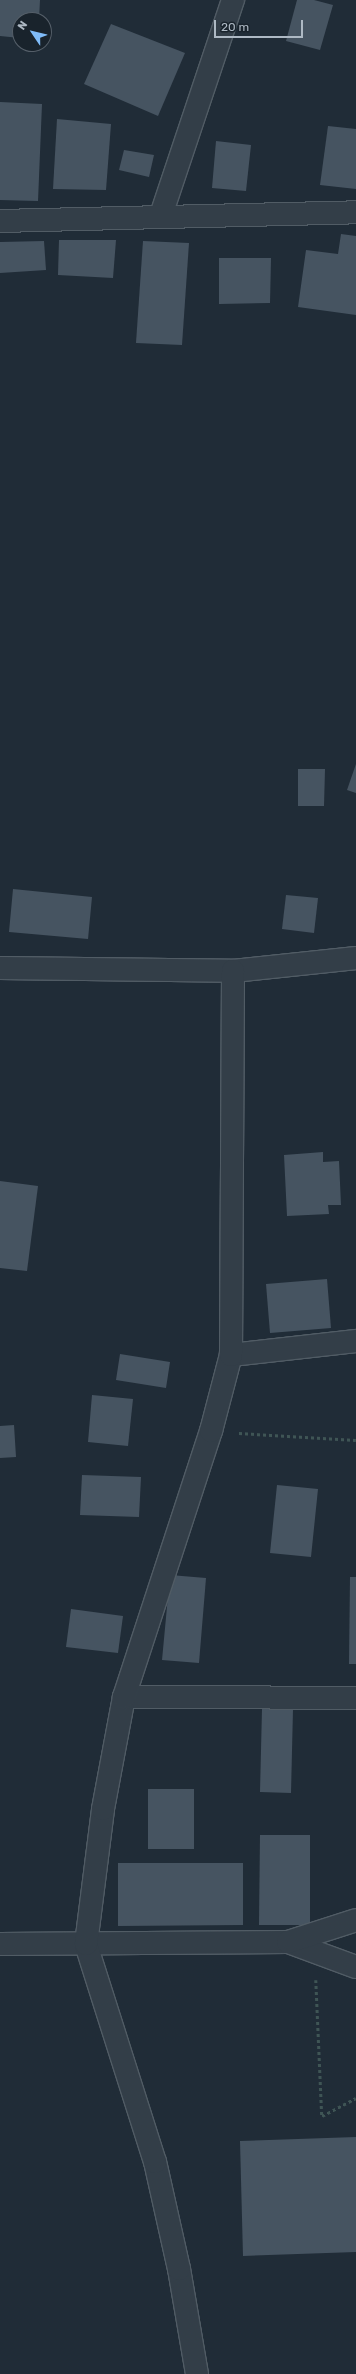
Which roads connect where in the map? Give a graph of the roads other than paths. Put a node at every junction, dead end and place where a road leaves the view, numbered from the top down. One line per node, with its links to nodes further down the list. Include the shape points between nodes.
1 (233, 0): 3 (street)
2 (356, 212): 3 (street)
3 (161, 215): 4 (street)
4 (0, 221)
5 (356, 958): 7 (street)
6 (0, 968): 7 (street)
7 (233, 971): 9 (street)
8 (356, 1341): 9 (street)
9 (231, 1355): 10 (street, via 211,1430)
10 (124, 1697): 11 (street); 15 (street, via 102,1816)
11 (356, 1698)
12 (356, 1920): 13 (street)
13 (288, 1942): 15 (street); 16 (street)
14 (0, 1944): 15 (street)
15 (86, 1944): 17 (street, via 155,2162 179,2269)
16 (356, 1967)
17 (197, 2374)

